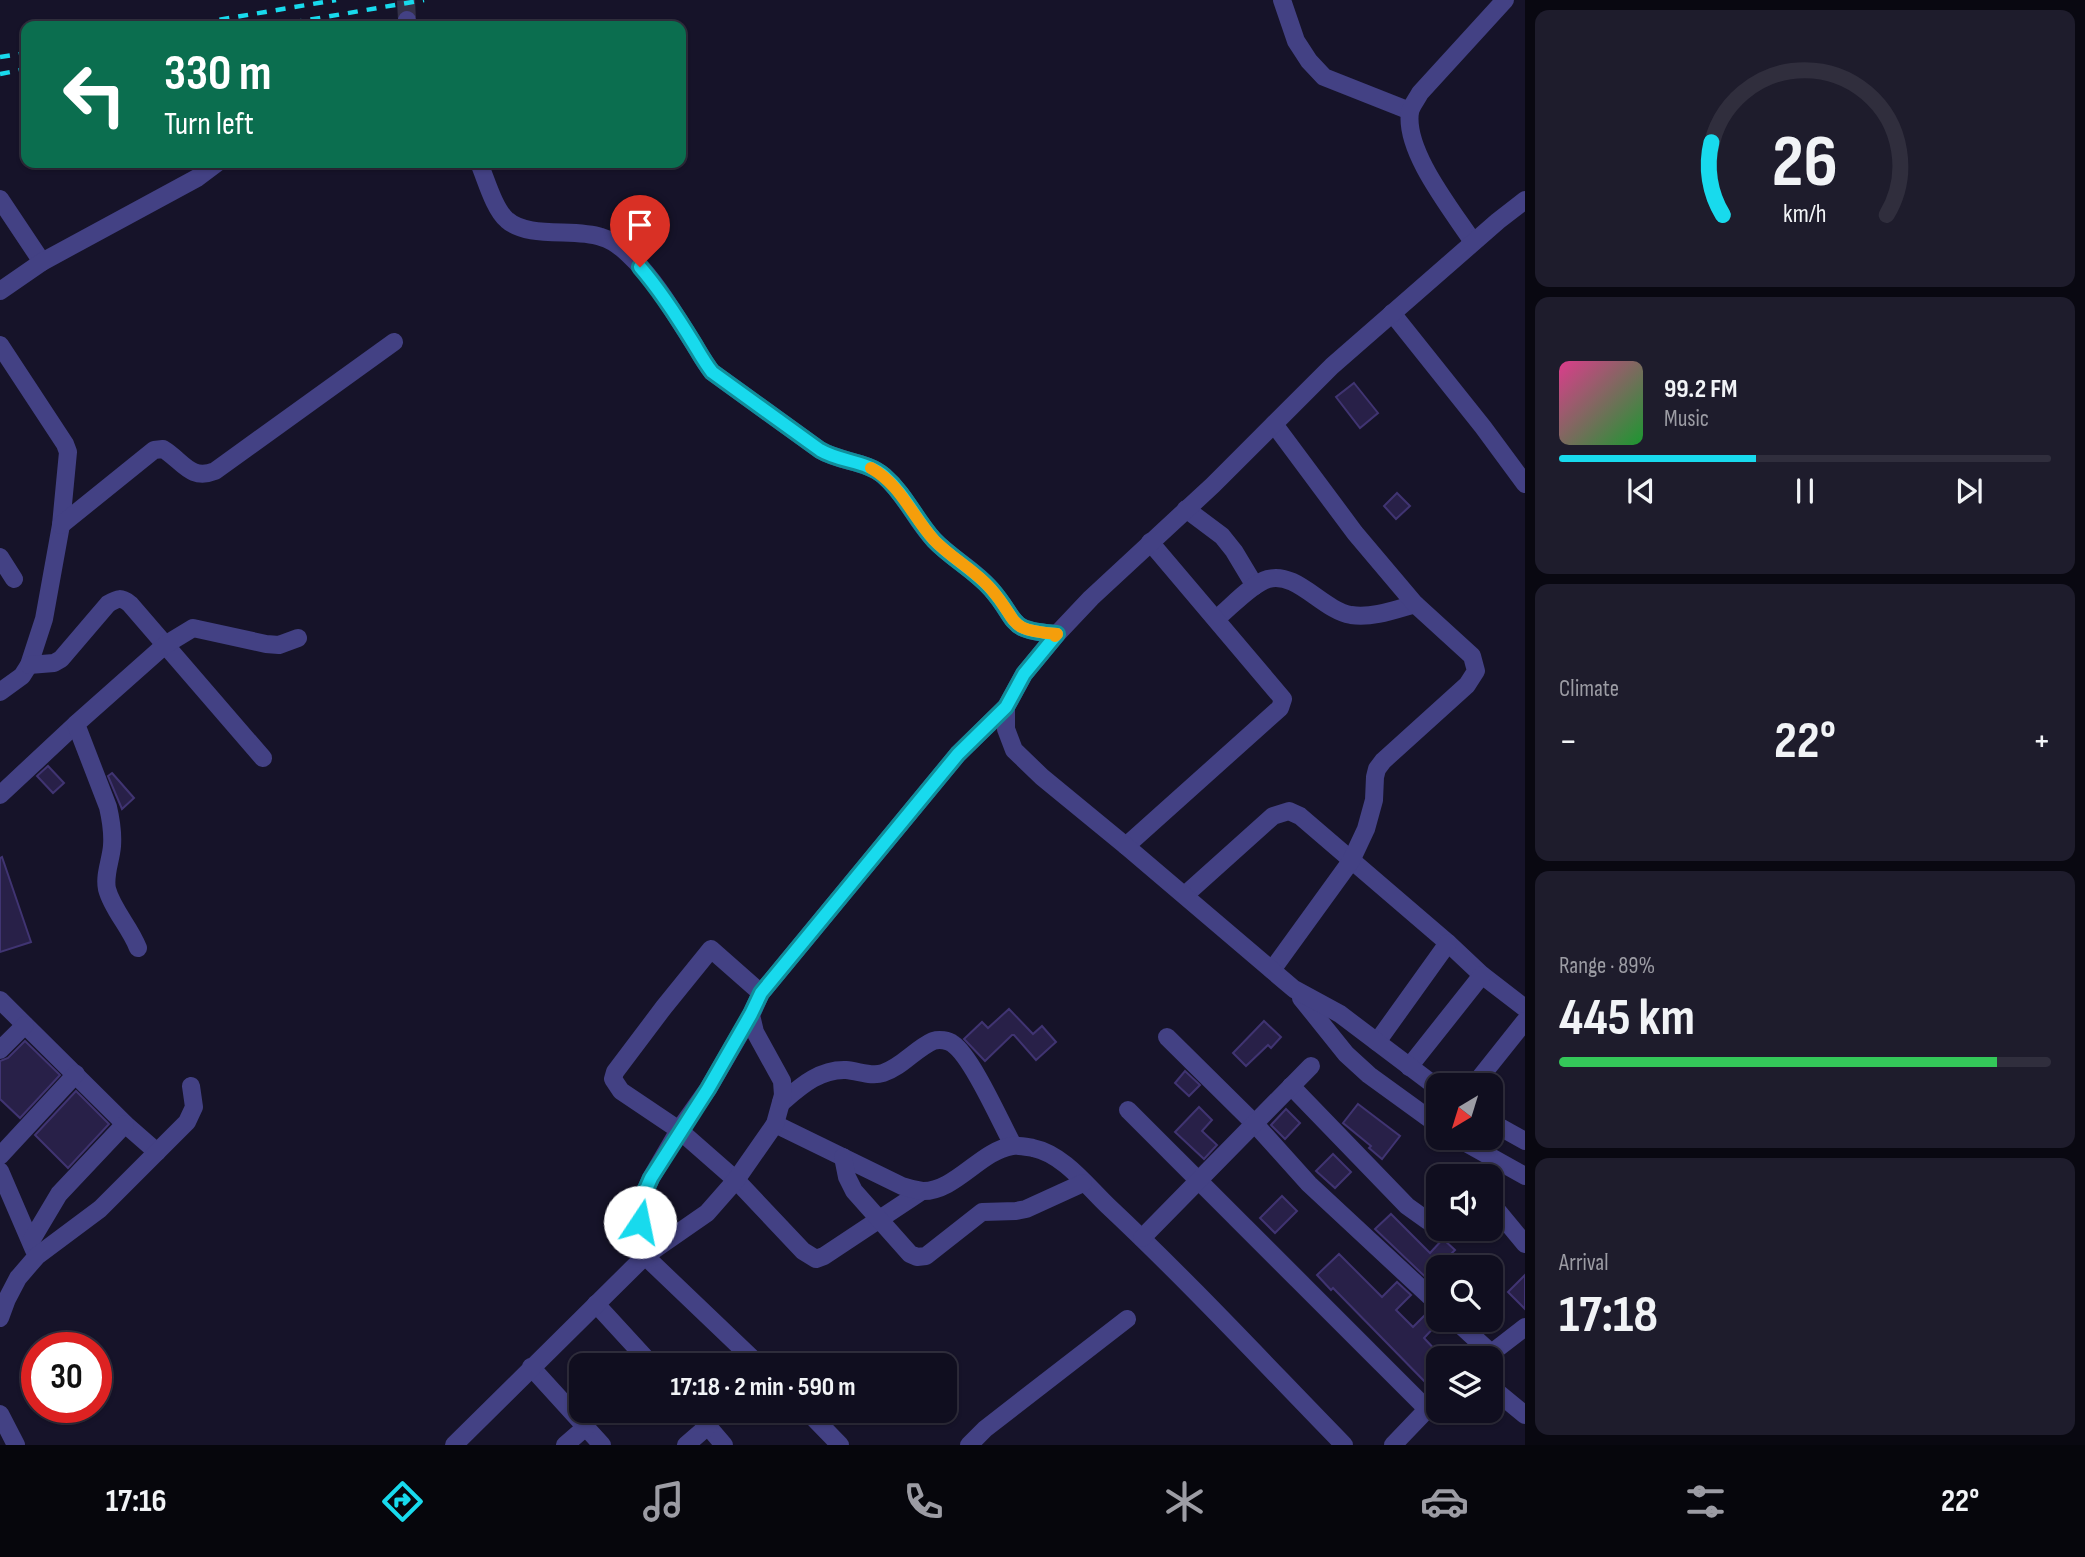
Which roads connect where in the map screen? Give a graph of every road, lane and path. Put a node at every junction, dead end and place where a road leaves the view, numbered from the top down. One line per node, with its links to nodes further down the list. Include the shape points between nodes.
1 (1282, 0): 3 (street, via 1296,41 1324,76)
2 (1505, 0): 3 (street, via 1420,93)
3 (1410, 111): 8 (street, via 1411,135 1421,163)
4 (210, 168): 9 (street)
5 (481, 168): 24 (street, via 507,220 530,230 583,233 613,242 650,279 712,372 831,457 882,474 932,538 990,588 1013,622 1026,630)
6 (0, 200): 9 (street)
7 (1525, 200): 8 (street)
8 (1473, 242): 11 (street)
9 (42, 262): 10 (street)
10 (0, 291)
11 (1392, 313): 14 (street); 15 (street)
12 (394, 342): 17 (street, via 215,471 197,475 163,449 154,450)
13 (0, 345): 17 (street, via 68,452)
14 (1274, 424): 16 (street); 22 (street)
15 (1525, 484)
16 (1186, 509): 18 (street); 21 (street, via 1222,536)
17 (61, 524): 27 (street, via 44,618)
18 (1150, 542): 23 (street); 24 (street)
19 (0, 557): 20 (street)
20 (14, 579)
21 (1255, 586): 22 (street, via 1281,578 1295,582 1327,606 1365,616); 23 (street)
22 (1415, 604): 34 (street, via 1472,656 1476,671 1467,685 1377,769 1370,814)
23 (1216, 619): 33 (street, via 1281,695 1283,704)
24 (1057, 634): 29 (street, via 1024,674)
25 (298, 638): 26 (street, via 267,644 193,628)
26 (165, 645): 27 (street, via 130,604 117,598 61,659); 30 (street); 31 (street)
27 (29, 665): 28 (street)
28 (0, 692)
29 (1006, 707): 33 (street, via 1006,729 1019,757); 41 (street, via 958,754)
30 (76, 724): 32 (street); 37 (street, via 111,820 107,888)
31 (264, 758)
32 (0, 795)
33 (1126, 846): 35 (street)
34 (1351, 861): 35 (street, via 1300,816 1283,812); 36 (street); 38 (street)
35 (1185, 895): 38 (street)
36 (1448, 943): 39 (street); 48 (street)
37 (138, 948)
38 (1272, 970): 40 (street)
39 (1482, 975): 43 (street); 51 (street)
40 (1294, 989): 48 (street, via 1340,1014); 59 (street, via 1346,1054)
41 (761, 993): 44 (street); 64 (street, via 711,949 615,1072 613,1079 621,1091)
42 (0, 1000): 46 (street)
43 (1525, 1008)
44 (751, 1014): 57 (street, via 755,1032 782,1081); 64 (street)
45 (1525, 1021): 52 (street)
46 (25, 1025): 49 (street); 53 (street)
47 (1167, 1037): 62 (street)
48 (1377, 1042): 51 (street)
49 (0, 1050)
50 (1311, 1066): 56 (street)
51 (1409, 1068): 54 (street)
52 (1484, 1073)
53 (76, 1074): 60 (street); 69 (street)
54 (1426, 1081)
55 (191, 1086): 68 (street, via 193,1112)
56 (1291, 1086): 62 (street); 79 (street, via 1406,1206)
57 (781, 1103): 61 (street); 66 (street, via 816,1076 839,1070 885,1073 931,1042 947,1041 963,1055)
58 (1128, 1110): 74 (street)
59 (1426, 1117)
60 (125, 1124): 68 (street); 82 (street, via 60,1194)
61 (775, 1124): 70 (street); 73 (street)
62 (1255, 1124): 74 (street); 84 (street, via 1309,1184)
63 (1503, 1129): 65 (street)
64 (680, 1130): 73 (street); 83 (street, via 643,1196 640,1222)
65 (1525, 1141)
66 (1013, 1146): 75 (street, via 1052,1156); 76 (street, via 989,1155 935,1189)
67 (1478, 1150): 72 (street)
68 (157, 1152): 82 (street, via 100,1209)
69 (0, 1156)
70 (843, 1157): 76 (street); 78 (street, via 854,1191)
71 (0, 1171): 82 (street)
72 (1525, 1176)
73 (736, 1180): 78 (street, via 816,1259); 83 (street, via 707,1213)
74 (1199, 1181): 80 (street); 95 (street)
75 (1083, 1183): 78 (street, via 1016,1212 982,1212 926,1256 910,1254); 80 (street)
76 (922, 1191): 78 (street)
77 (1503, 1217): 81 (street)
78 (880, 1219)
79 (1426, 1221)
80 (1142, 1238): 112 (street)
81 (1525, 1244)
82 (34, 1249): 86 (street)
83 (645, 1256): 85 (street); 93 (street)
84 (1426, 1293)
85 (596, 1304): 92 (street); 94 (street)
86 (0, 1318)
87 (1127, 1319): 111 (street)
88 (1525, 1327): 91 (street)
89 (1466, 1332): 90 (street)
90 (1480, 1346)
91 (1500, 1346)
92 (641, 1353)
93 (746, 1353)
94 (531, 1367): 102 (street); 104 (street)
95 (1426, 1396)
96 (1503, 1397): 99 (street)
97 (1426, 1410): 113 (street)
98 (0, 1414): 105 (street)
99 (1525, 1415)
100 (705, 1423): 103 (street)
101 (819, 1423): 110 (street)
102 (587, 1426): 106 (street); 107 (street)
103 (708, 1426): 108 (street); 109 (street)
104 (461, 1442)
105 (16, 1445)
106 (565, 1445)
107 (602, 1445)
108 (686, 1445)
109 (724, 1445)
110 (840, 1445)
111 (969, 1445)
112 (1345, 1445)
113 (1393, 1445)

